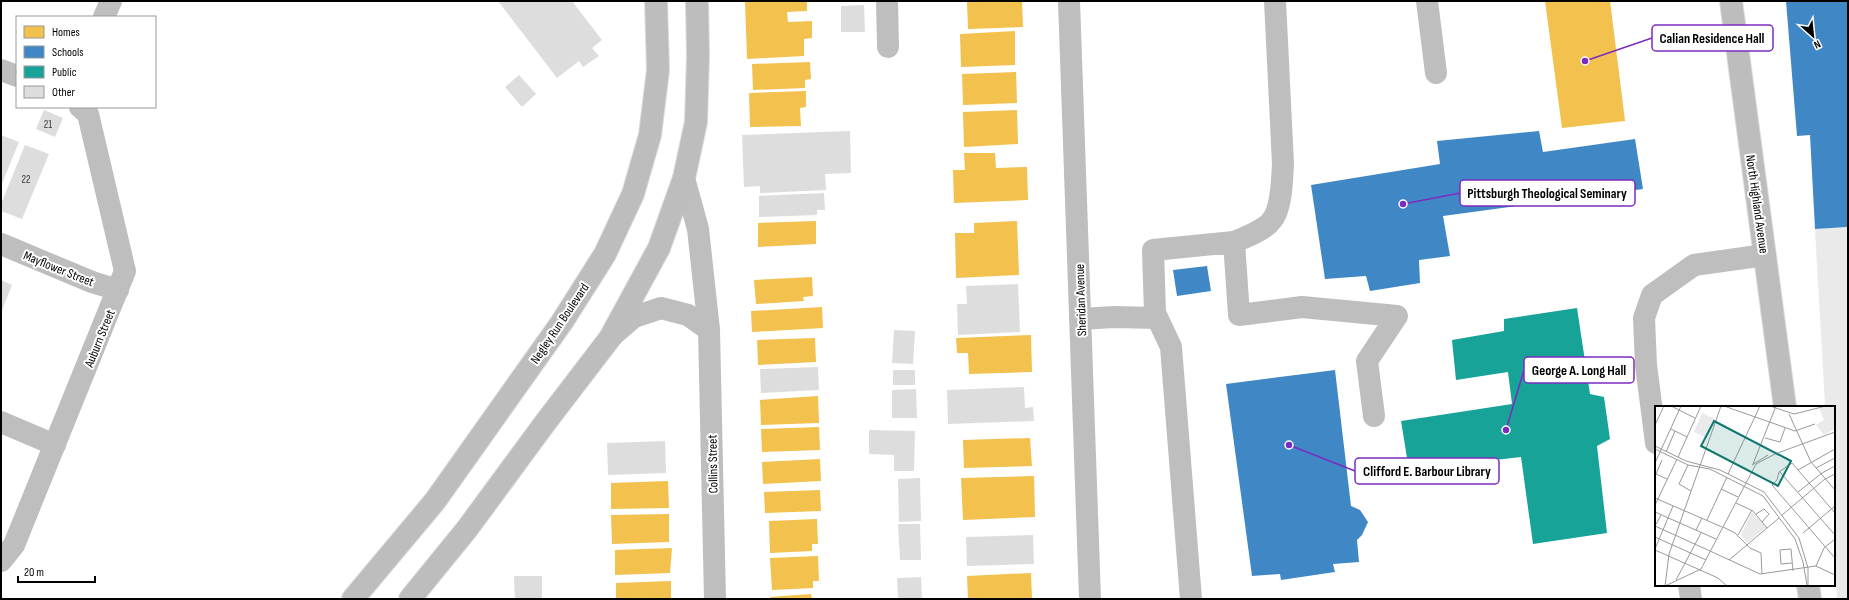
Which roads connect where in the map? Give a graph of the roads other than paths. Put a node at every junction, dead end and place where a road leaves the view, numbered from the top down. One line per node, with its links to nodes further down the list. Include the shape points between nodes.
1 (111, 1): 9 (street)
2 (656, 1): 32 (main road, Negley Run Boulevard, via 658,70 650,135 633,194 605,254 562,322 435,501)
3 (697, 1): 15 (main road, via 696,122)
4 (887, 1): 10 (street)
5 (1069, 1): 21 (street, Sheridan Avenue)
6 (1275, 1): 16 (street, via 1282,184 1277,210 1272,220 1252,235)
7 (1427, 1): 12 (street)
8 (1731, 1): 18 (main road, North Highland Avenue)
9 (104, 16)
10 (888, 47)
11 (1, 70): 13 (street)
12 (1436, 73)
13 (16, 76)
14 (81, 108): 19 (street, Auburn Street, via 88,114 125,271)
15 (684, 178): 22 (street, Collins Street, via 698,229); 23 (main road, via 659,248)
16 (1234, 242): 20 (street, via 1153,250 1154,314); 25 (street, via 1239,315 1302,307 1397,316 1367,361)
17 (1, 244): 19 (street, Mayflower Street, via 92,282)
18 (1765, 255): 24 (main road, North Highland Avenue); 27 (street, via 1694,265 1652,295 1644,318 1646,365)
19 (118, 290): 28 (street, Auburn Street)
20 (1157, 318): 21 (street); 36 (street, via 1171,347)
21 (1080, 319): 35 (street, Sheridan Avenue)
22 (709, 330): 23 (street, via 688,315 661,308 634,317); 34 (street, Collins Street)
23 (610, 338): 33 (main road, via 467,529)
24 (1785, 406)
25 (1374, 416)
26 (1, 422): 28 (street)
27 (1655, 435)
28 (55, 445): 29 (street, Auburn Street, via 14,545)
29 (1, 561)
30 (1689, 586): 37 (street)
31 (1808, 586): 38 (main road)
32 (353, 599)
33 (410, 599)
34 (715, 599)
35 (1090, 599)
36 (1191, 599)
37 (1691, 599)
38 (1810, 599)

